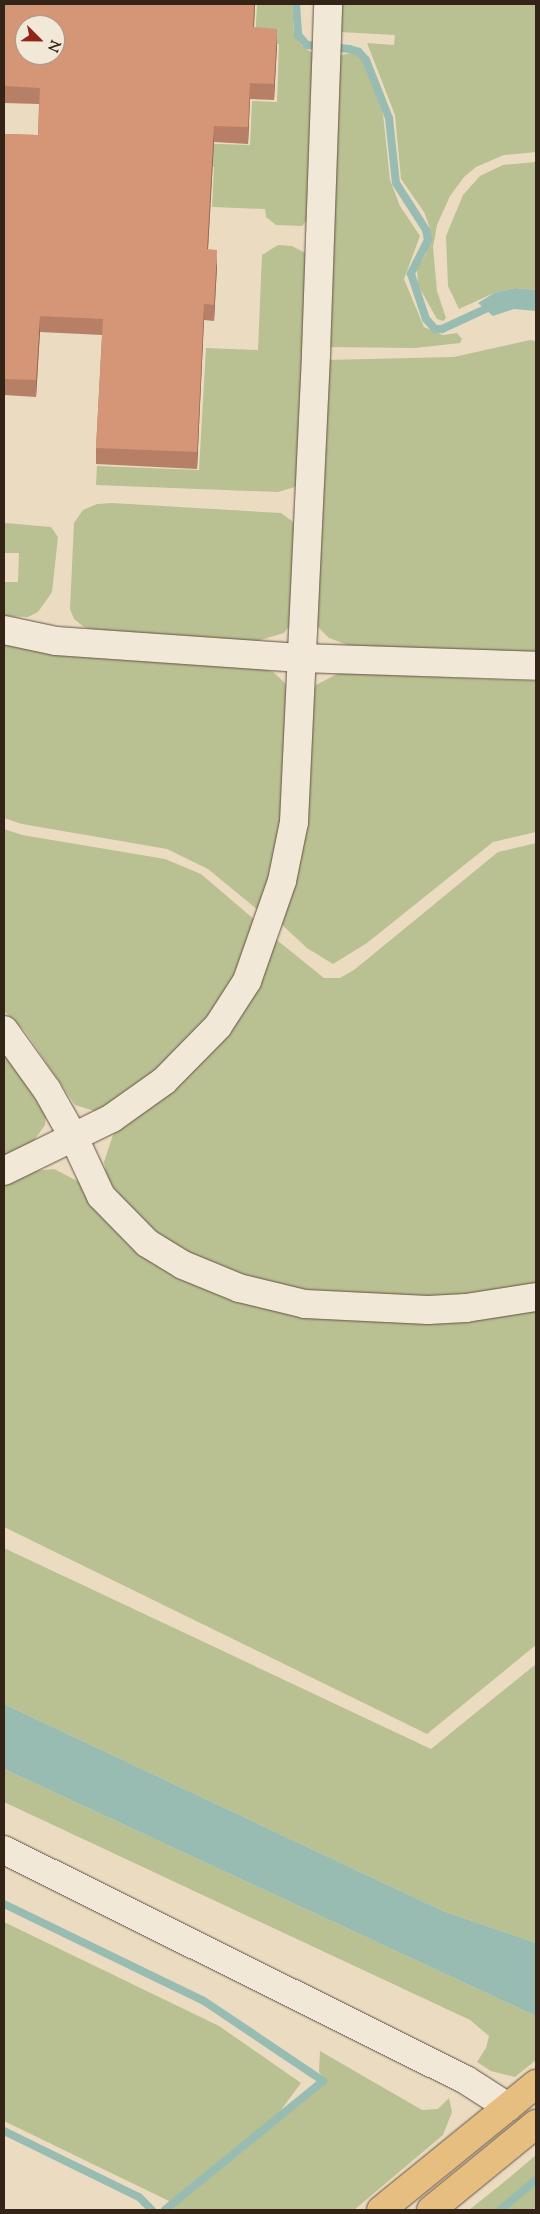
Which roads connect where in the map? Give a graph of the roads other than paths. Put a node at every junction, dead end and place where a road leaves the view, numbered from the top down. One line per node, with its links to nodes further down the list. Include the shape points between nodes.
1 (328, 4): 3 (street)
2 (4, 630): 3 (street, via 56,641)
3 (300, 658): 4 (street); 6 (street, via 294,822 279,890 247,981 218,1026 164,1082 112,1118)
4 (536, 666)
5 (4, 1030): 6 (street, via 47,1090)
6 (74, 1138): 7 (street); 8 (street, via 101,1196 135,1232 183,1265 239,1288 305,1304 408,1310 466,1308)
7 (4, 1171)
8 (536, 1298)
9 (4, 1850): 11 (street, via 466,2080)
10 (536, 2084): 11 (highway)
11 (508, 2107): 13 (highway)
12 (536, 2124): 14 (highway)
13 (381, 2210)
14 (431, 2210)

